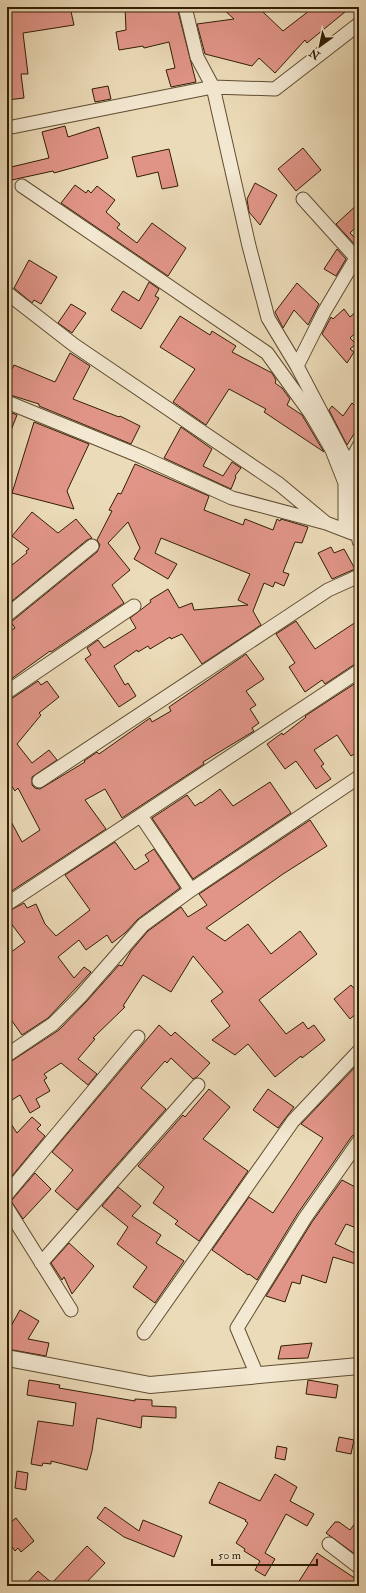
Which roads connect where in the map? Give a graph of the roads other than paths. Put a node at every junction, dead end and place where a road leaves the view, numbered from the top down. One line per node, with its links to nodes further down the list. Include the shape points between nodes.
1 (185, 7): 3 (street, via 197,57)
2 (359, 24): 3 (street, via 274,89)
3 (213, 87): 4 (street); 9 (street, via 268,318)
4 (7, 128)
5 (22, 186): 10 (street)
6 (303, 199): 7 (street)
7 (357, 260): 11 (street, via 324,312)
8 (7, 293): 15 (street, via 74,345 279,484)
9 (280, 338): 10 (street); 11 (street)
10 (267, 353): 16 (street, via 311,414 332,450 345,483)
11 (297, 366): 14 (street)
12 (7, 402): 15 (street, via 142,457 232,498)
13 (359, 446): 14 (street)
14 (349, 465): 17 (street)
15 (326, 523): 16 (street)
16 (345, 530): 17 (street)
17 (358, 538)
18 (92, 546): 21 (street)
19 (359, 576): 25 (street, via 328,590)
20 (134, 606): 23 (street)
21 (7, 615)
22 (359, 671): 26 (street)
23 (7, 692)
24 (359, 777): 27 (street)
25 (39, 781)
26 (141, 816): 27 (street); 28 (street)
27 (191, 890): 31 (street, via 143,925 53,1024)
28 (7, 904)
29 (138, 1037): 34 (street)
30 (359, 1051): 38 (street, via 292,1121)
31 (7, 1055)
32 (198, 1085): 36 (street)
33 (359, 1141): 41 (street, via 305,1218 237,1328)
34 (7, 1194)
35 (7, 1208): 36 (street)
36 (41, 1263): 37 (street)
37 (71, 1310)
38 (144, 1333)
39 (7, 1358): 41 (street, via 150,1385)
40 (359, 1366): 41 (street)
41 (257, 1376)
42 (329, 1544): 43 (street)
43 (359, 1567)

